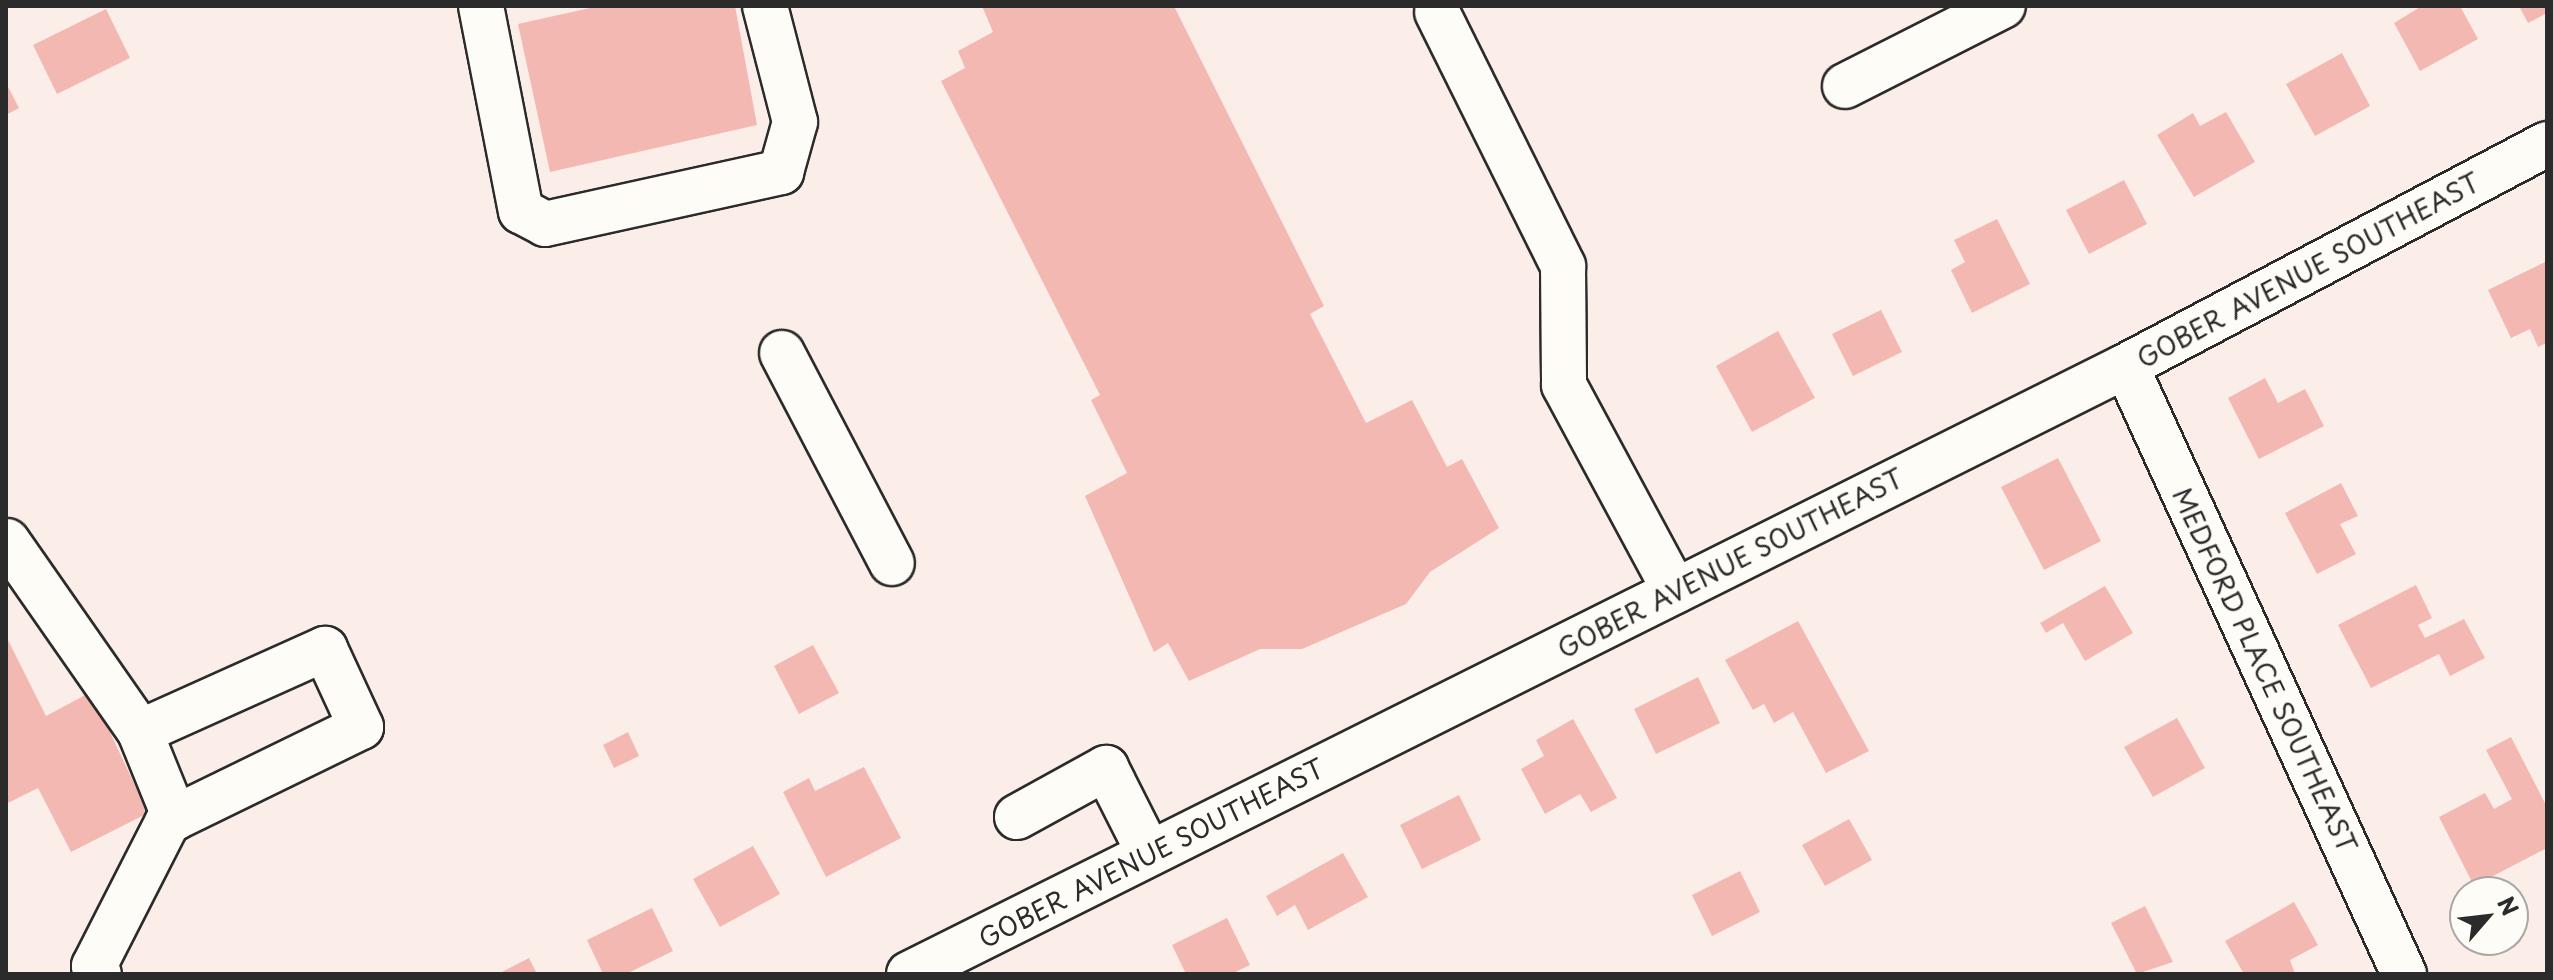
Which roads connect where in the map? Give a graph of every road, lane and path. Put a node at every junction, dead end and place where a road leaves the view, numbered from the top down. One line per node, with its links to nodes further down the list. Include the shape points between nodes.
1 (481, 6): 2 (street, via 521,211 545,224 781,172 795,122)
2 (765, 6)
3 (2003, 6): 5 (street)
4 (1437, 12): 11 (street, via 1563,266 1564,385)
5 (1845, 86)
6 (2547, 144): 8 (street, GOBER AVENUE SOUTHEAST)
7 (782, 353): 10 (street)
8 (2126, 366): 11 (street, GOBER AVENUE SOUTHEAST); 18 (street, MEDFORD PLACE SOUTHEAST)
9 (6, 538): 12 (street)
10 (892, 563)
11 (1675, 591): 15 (street, GOBER AVENUE SOUTHEAST)
12 (140, 732): 14 (street); 14 (street, via 325,649 361,727)
13 (1017, 817): 15 (street, via 1106,768)
14 (175, 818): 16 (street, via 94,966)
15 (1149, 853): 17 (street, GOBER AVENUE SOUTHEAST)
16 (99, 974)
17 (909, 974)
18 (2404, 974)

